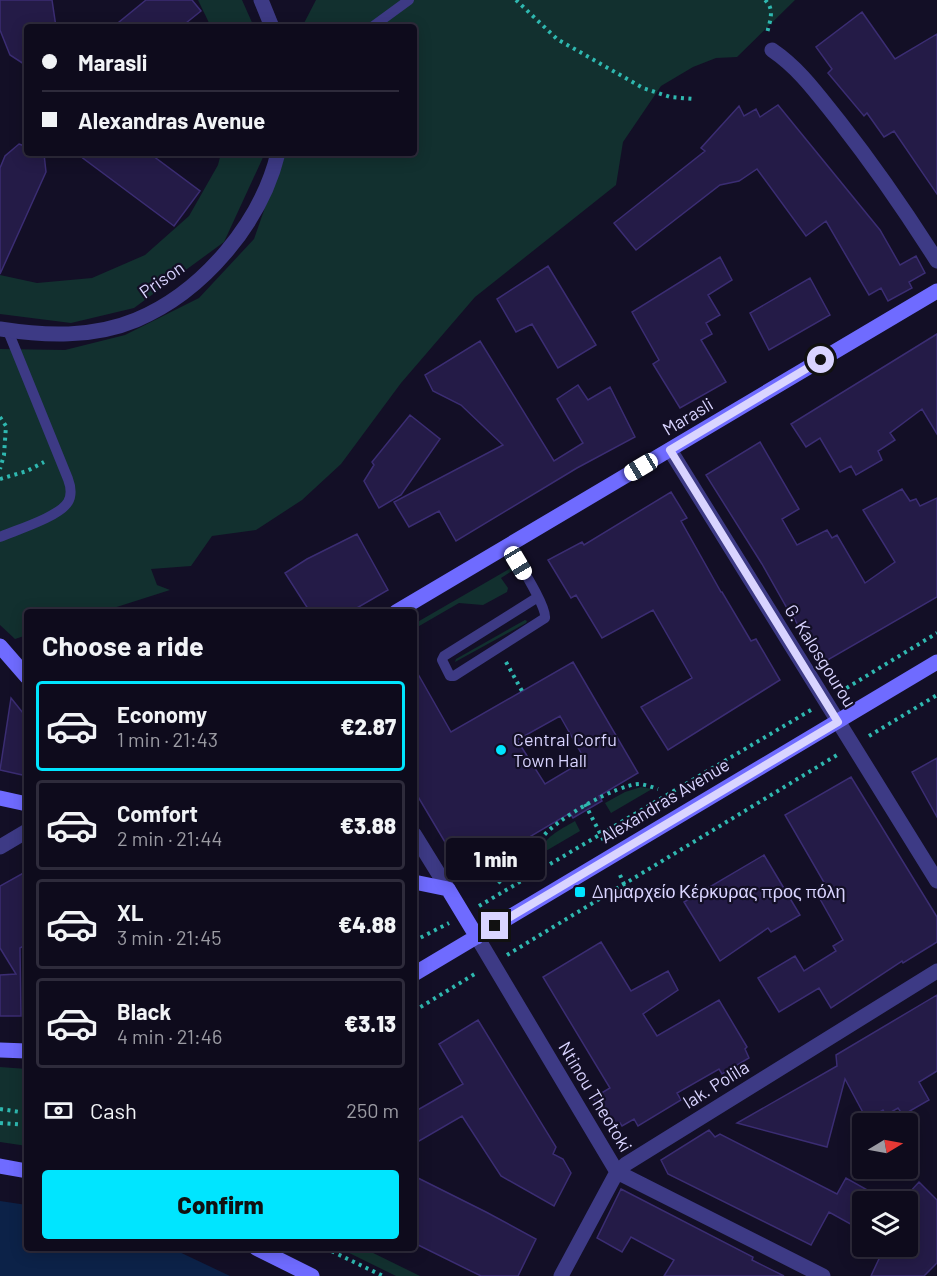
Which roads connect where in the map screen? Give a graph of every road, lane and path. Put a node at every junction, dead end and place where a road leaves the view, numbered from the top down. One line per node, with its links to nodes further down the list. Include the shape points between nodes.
1 (261, 0): 5 (street)
2 (409, 0): 6 (lane)
3 (516, 0): 8 (path, via 557,39 643,88 670,97)
4 (765, 0): 7 (path, via 771,12 766,38)
5 (271, 24)
6 (376, 24)
7 (772, 50): 10 (street, via 808,81 891,188)
8 (694, 99)
9 (277, 156): 12 (street, Prison, via 260,202 240,234 218,261 173,299 135,321 82,333)
10 (937, 261)
11 (937, 291): 14 (street, Marasli)
12 (4, 330): 15 (lane)
13 (0, 417): 16 (path, via 6,426)
14 (670, 450): 19 (street, Marasli); 29 (street, G. Kalosgourou)
15 (57, 456): 17 (path); 18 (lane, via 71,487 68,502 56,513)
16 (0, 469)
17 (0, 479)
18 (0, 537)
19 (509, 546): 20 (lane); 21 (street, Marasli)
20 (537, 597): 24 (lane, via 545,618); 24 (lane, via 442,660 450,676 454,676)
21 (401, 609)
22 (937, 633): 29 (path)
23 (0, 646): 26 (street)
24 (499, 648): 27 (path)
25 (937, 662): 30 (street, Alexandras Avenue)
26 (24, 674)
27 (522, 692)
28 (937, 695): 31 (path)
29 (825, 701): 30 (street, G. Kalosgourou); 37 (path)
30 (838, 722): 31 (street, G. Kalosgourou); 51 (street, Alexandras Avenue)
31 (852, 746): 44 (street, G. Kalosgourou); 47 (path)
32 (658, 789): 35 (path, via 639,784 627,786)
33 (0, 798): 34 (street)
34 (24, 803)
35 (585, 804): 37 (path); 41 (path, via 548,831 540,840)
36 (24, 833): 40 (street)
37 (600, 834): 39 (path); 50 (path)
38 (417, 839): 48 (street)
39 (605, 842)
40 (0, 847)
41 (534, 861)
42 (620, 875): 47 (path)
43 (503, 879): 45 (path)
44 (937, 881)
45 (498, 882)
46 (417, 883): 48 (street)
47 (624, 884): 49 (path); 53 (path)
48 (448, 890): 50 (street)
49 (627, 891)
50 (464, 915): 51 (street); 52 (path)
51 (477, 937): 53 (street, Ntinou Theotoki); 55 (street, Alexandras Avenue)
52 (417, 939)
53 (492, 963): 56 (path); 65 (street, Ntinou Theotoki)
54 (937, 971): 65 (street, Iak. Polila)
55 (417, 972)
56 (417, 1009)
57 (0, 1050): 58 (street)
58 (24, 1051)
59 (0, 1109): 60 (path)
60 (24, 1113)
61 (0, 1123): 62 (path)
62 (24, 1125)
63 (0, 1166): 64 (street)
64 (24, 1170)
65 (617, 1172): 70 (street, Iak. Polila); 71 (street, Ntinou Theotoki)
66 (262, 1251): 68 (street)
67 (331, 1251): 69 (path)
68 (312, 1276)
69 (383, 1276)
70 (561, 1276)
71 (823, 1276)

